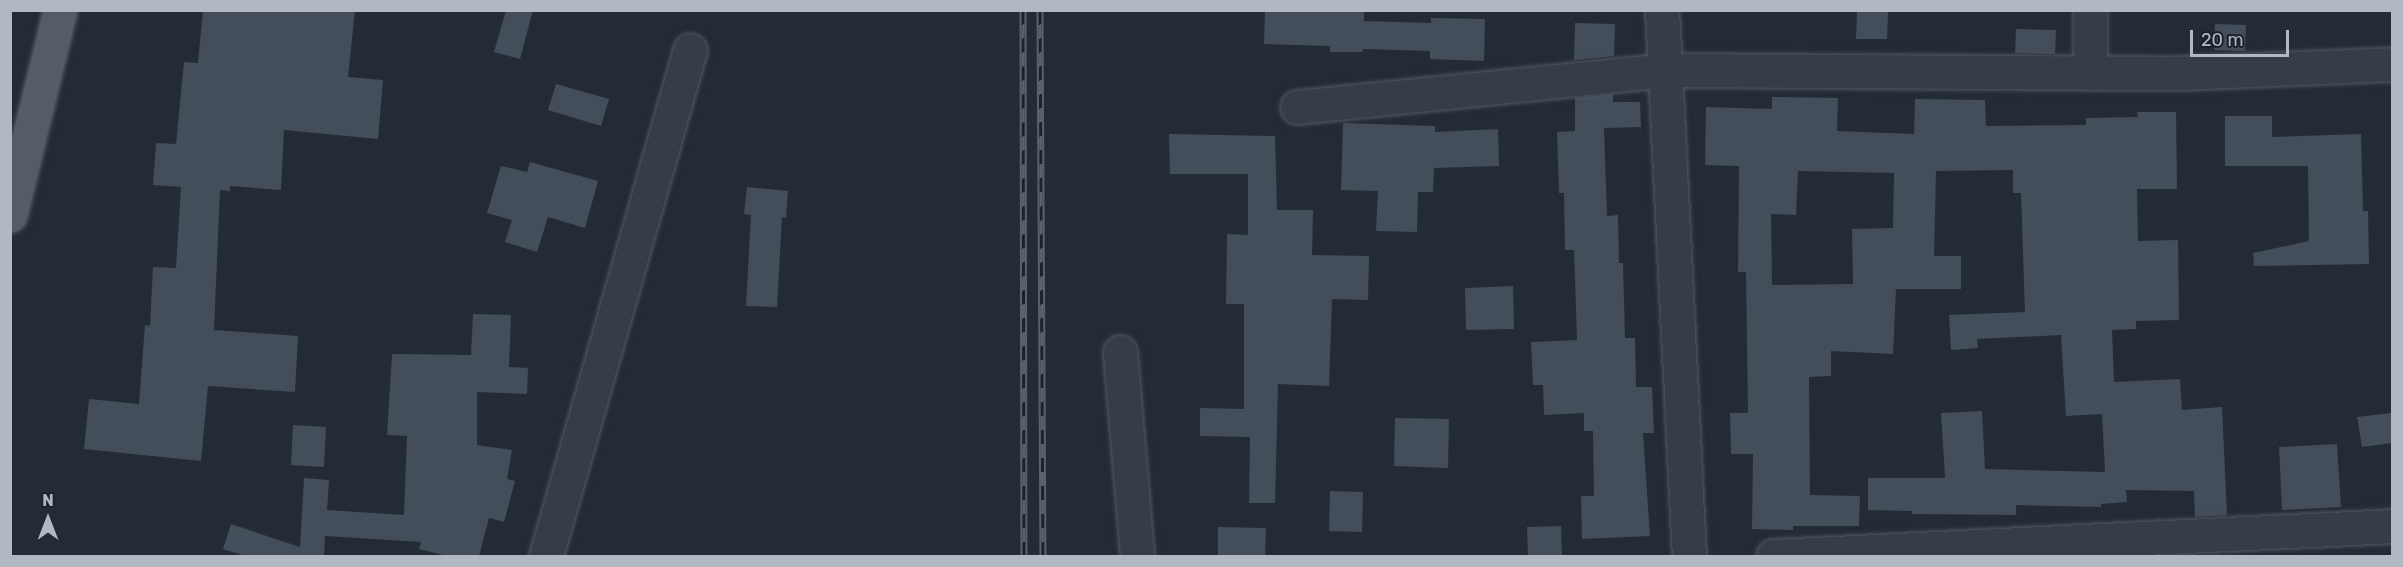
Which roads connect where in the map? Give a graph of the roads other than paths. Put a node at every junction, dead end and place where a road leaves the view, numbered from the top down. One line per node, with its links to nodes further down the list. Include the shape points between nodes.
1 (60, 10): 9 (main road)
2 (1662, 10): 6 (street)
3 (2090, 10): 7 (street)
4 (690, 50): 12 (street)
5 (2392, 64): 7 (street, via 2180,73)
6 (1667, 70): 7 (street); 8 (street); 14 (street)
7 (2090, 72)
8 (1297, 107)
9 (11, 212)
10 (1120, 352): 13 (street)
11 (2392, 526): 15 (street)
12 (546, 556)
13 (1137, 556)
14 (1689, 556)
15 (1773, 556)

